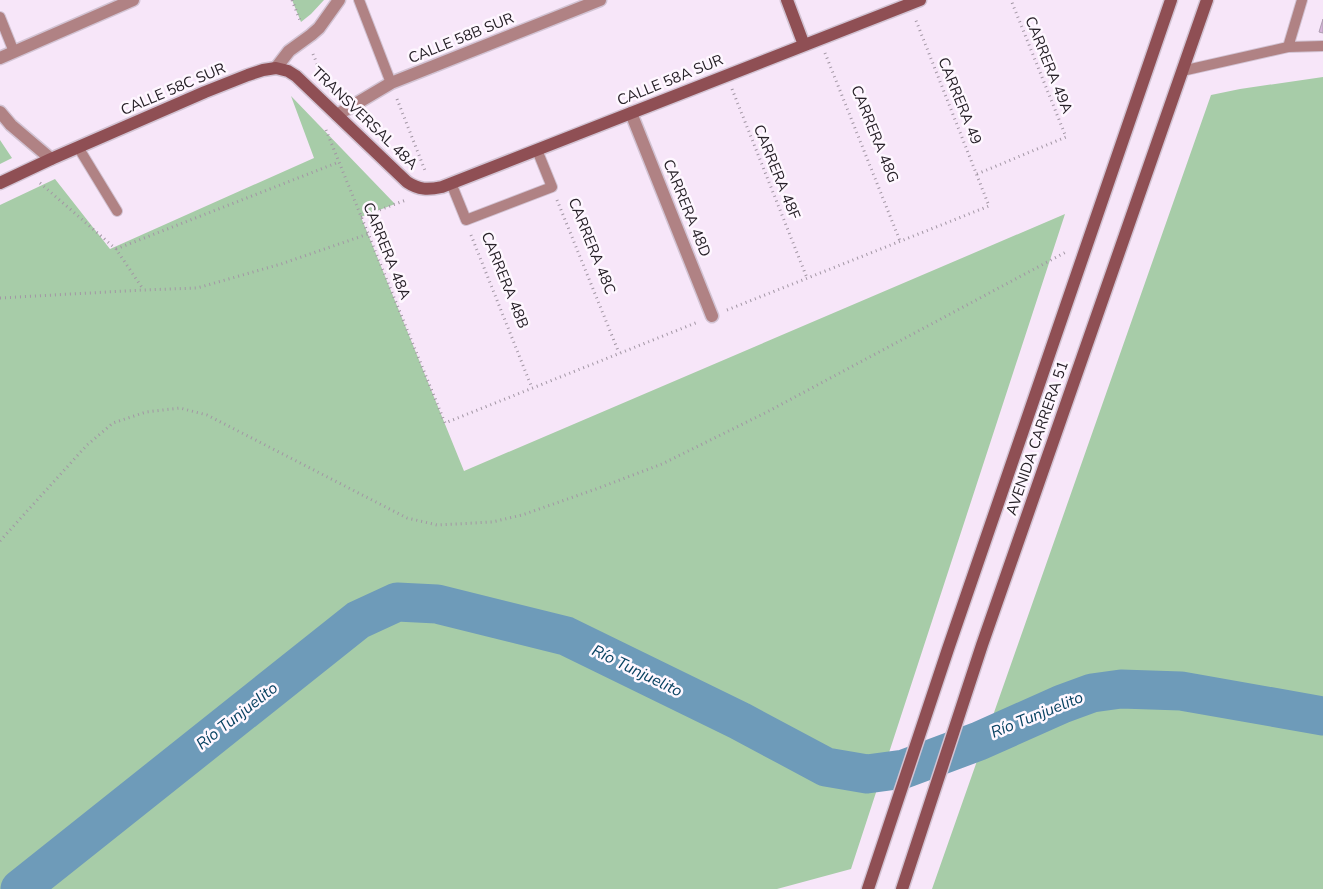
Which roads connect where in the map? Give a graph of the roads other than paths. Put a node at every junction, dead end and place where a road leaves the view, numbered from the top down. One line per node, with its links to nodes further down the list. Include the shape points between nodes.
1 (133, 0): 14 (street)
2 (339, 0): 16 (street, via 319,28 288,51)
3 (359, 0): 18 (lane)
4 (600, 0): 18 (street, CALLE 58B SUR)
5 (786, 0): 11 (main road)
6 (1170, 0): 31 (main road, AVENIDA CARRERA 51)
7 (1302, 0): 13 (lane)
8 (915, 2): 11 (main road, CALLE 58A SUR)
9 (1205, 3): 17 (main road, AVENIDA CARRERA 51)
10 (0, 17): 14 (lane)
11 (804, 45): 20 (main road, CALLE 58A SUR)
12 (1323, 46): 13 (lane)
13 (1288, 47): 17 (lane)
14 (14, 52): 15 (street)
15 (0, 58)
16 (276, 68): 21 (main road, TRANSVERSAL 48A, via 296,76); 22 (main road, CALLE 58C SUR, via 256,72 213,89)
17 (1182, 71): 32 (main road, AVENIDA CARRERA 51, via 982,645)
18 (391, 84): 21 (street, CALLE 58B SUR)
19 (0, 112): 24 (street)
20 (631, 113): 23 (main road, CALLE 58A SUR); 30 (street, CARRERA 48D)
21 (337, 115): 27 (main road, TRANSVERSAL 48A, via 407,182 415,187)
22 (78, 147): 24 (main road, CALLE 58C SUR); 28 (lane)
23 (537, 150): 26 (main road, CALLE 58A SUR); 29 (lane, CARRERA 48C, via 552,188)
24 (51, 159): 25 (main road, CALLE 58C SUR)
25 (0, 183)
26 (451, 183): 27 (main road, CALLE 58A SUR); 29 (lane, CARRERA 48B)
27 (432, 189)
28 (118, 211)
29 (466, 220)
30 (712, 316)
31 (869, 886)
32 (902, 888)

